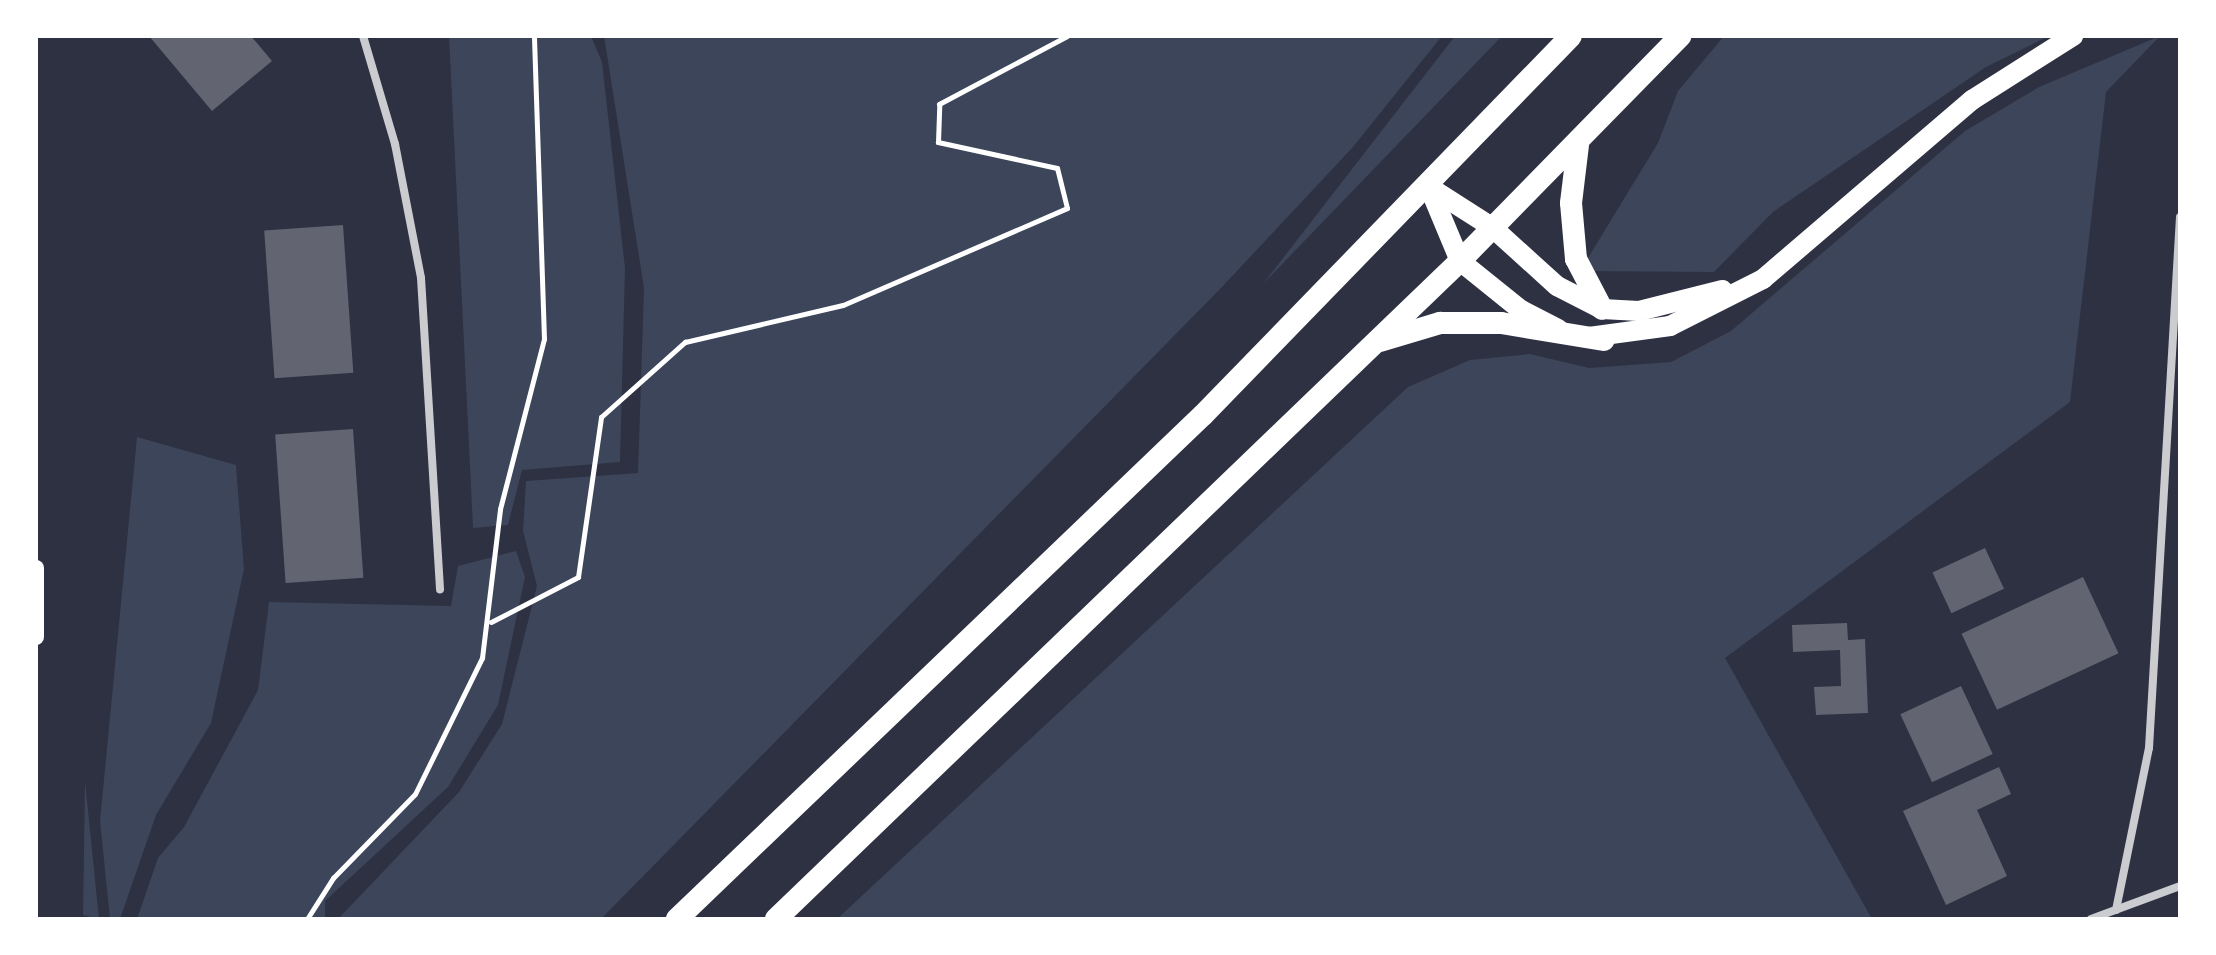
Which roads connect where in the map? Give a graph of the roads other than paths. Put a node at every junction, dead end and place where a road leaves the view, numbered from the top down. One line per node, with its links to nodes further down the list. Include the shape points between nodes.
1 (363, 36): 15 (street, via 395,144 421,278)
2 (1571, 36): 6 (highway)
3 (1680, 36): 5 (highway)
4 (2073, 36): 10 (main road, via 1972,100)
5 (1578, 145): 8 (highway); 11 (highway, via 1571,203 1576,259)
6 (1429, 187): 8 (main road); 9 (main road); 19 (highway)
7 (2180, 217): 18 (street, via 2149,748)
8 (1493, 228): 9 (highway); 11 (main road, via 1557,286)
9 (1460, 261): 12 (main road, via 1521,310 1554,328); 13 (highway)
10 (1763, 279): 11 (main road, via 1639,311); 12 (main road, via 1670,326)
11 (1602, 309)
12 (1604, 340): 13 (highway, via 1486,323 1440,323)
13 (1375, 343): 20 (highway)
14 (36, 568): 16 (main road)
15 (440, 589)
16 (36, 637)
17 (2180, 886): 18 (street)
18 (2116, 910): 21 (street)
19 (677, 919)
20 (776, 919)
21 (2091, 919)

